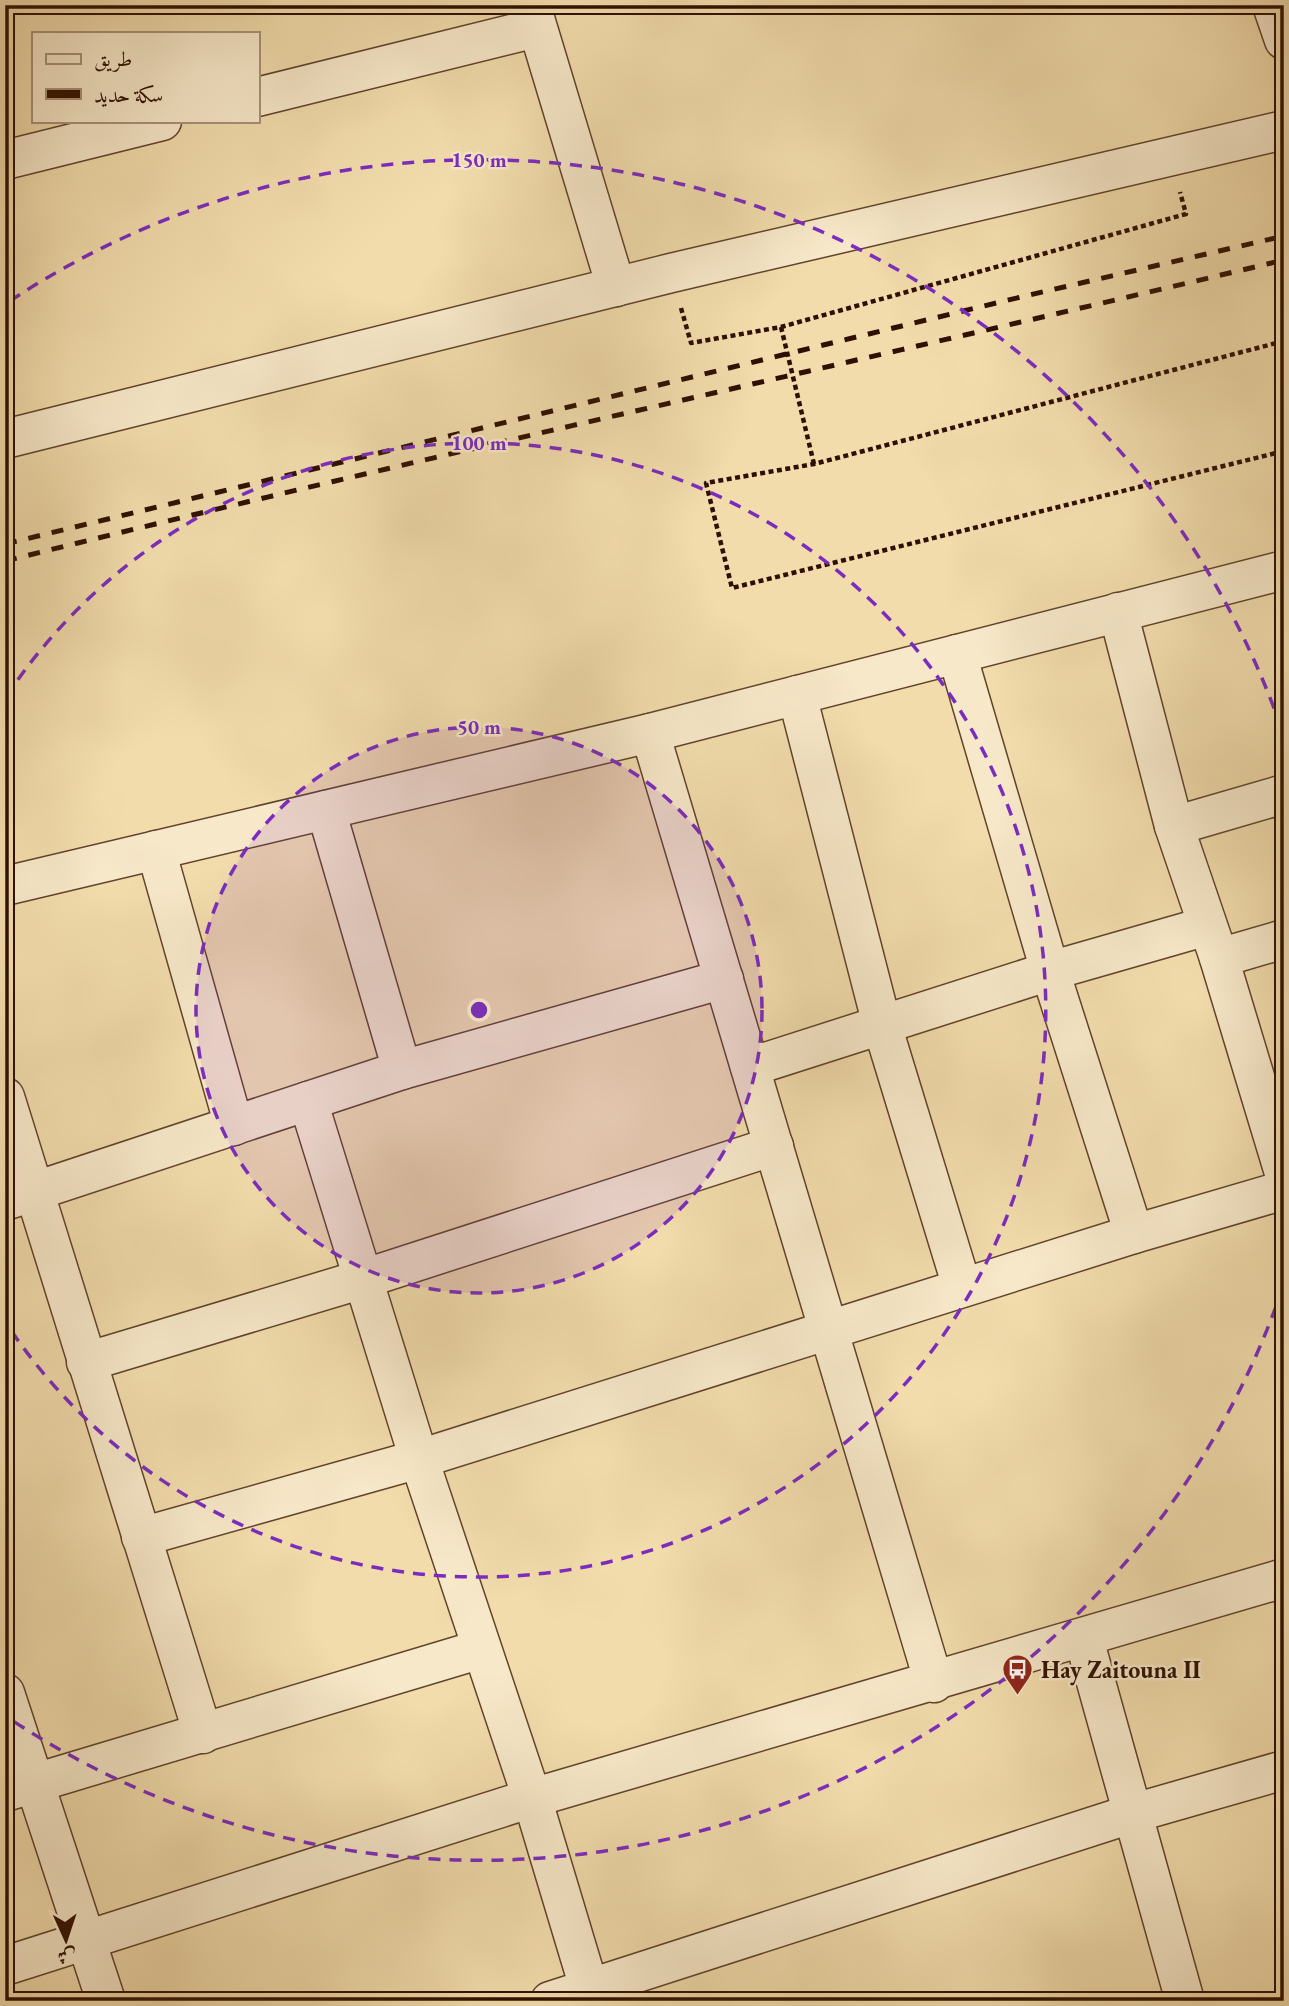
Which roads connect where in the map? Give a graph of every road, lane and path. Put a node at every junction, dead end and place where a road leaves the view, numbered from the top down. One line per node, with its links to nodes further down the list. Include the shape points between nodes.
1 (1272, 5): 3 (street)
2 (534, 17): 4 (street); 9 (street)
3 (1284, 40)
4 (259, 96)
5 (158, 122): 8 (street)
6 (1284, 130): 7 (street)
7 (1171, 157): 9 (street); 10 (path, via 1186,214)
8 (5, 160)
9 (616, 287): 13 (street)
10 (781, 327): 12 (path); 15 (path, bridge)
11 (1284, 341): 15 (path)
12 (691, 343)
13 (5, 439)
14 (1284, 451): 15 (path, via 732,588 706,483)
15 (814, 464)
16 (1284, 570): 17 (street)
17 (1118, 612): 18 (street); 23 (street)
18 (957, 654): 19 (street); 28 (street)
19 (797, 695): 20 (street); 30 (street)
20 (650, 733): 22 (street); 29 (street)
21 (1284, 794): 23 (street)
22 (326, 810): 24 (street); 32 (street)
23 (1174, 826): 27 (street)
24 (156, 850): 25 (street); 35 (street)
25 (5, 886)
26 (1284, 939): 27 (street)
27 (1213, 942): 28 (street); 36 (street)
28 (1050, 971): 30 (street); 41 (street)
29 (724, 979): 31 (street); 32 (street)
30 (882, 1025): 31 (street); 43 (street)
31 (750, 1067): 37 (street)
32 (402, 1070): 34 (street)
33 (5, 1097): 40 (street)
34 (308, 1101): 35 (street); 42 (street)
35 (234, 1126): 40 (street)
36 (1277, 1127): 38 (street)
37 (774, 1146): 42 (street); 44 (street)
38 (1284, 1173)
39 (1284, 1190): 41 (street)
40 (19, 1196): 45 (street)
41 (1134, 1234): 43 (street)
42 (366, 1278): 45 (street); 46 (street)
43 (962, 1287): 44 (street)
44 (829, 1331): 46 (street); 51 (street)
45 (86, 1362): 47 (street)
46 (419, 1459): 47 (street); 50 (street)
47 (141, 1538): 53 (street)
48 (1284, 1578): 49 (street)
49 (1084, 1639): 51 (street); 57 (street)
50 (481, 1649): 53 (street); 56 (street)
51 (934, 1683): 56 (street)
52 (5, 1693): 55 (street)
53 (203, 1734): 55 (street)
54 (1284, 1770): 57 (street)
55 (20, 1787): 58 (street)
56 (532, 1798): 58 (street); 60 (street)
57 (1134, 1814): 60 (street); 61 (street)
58 (87, 1940): 59 (street); 62 (street)
59 (5, 1966)
60 (591, 1995): 63 (street)
61 (1180, 1999)
62 (106, 2001)
63 (550, 2001)

